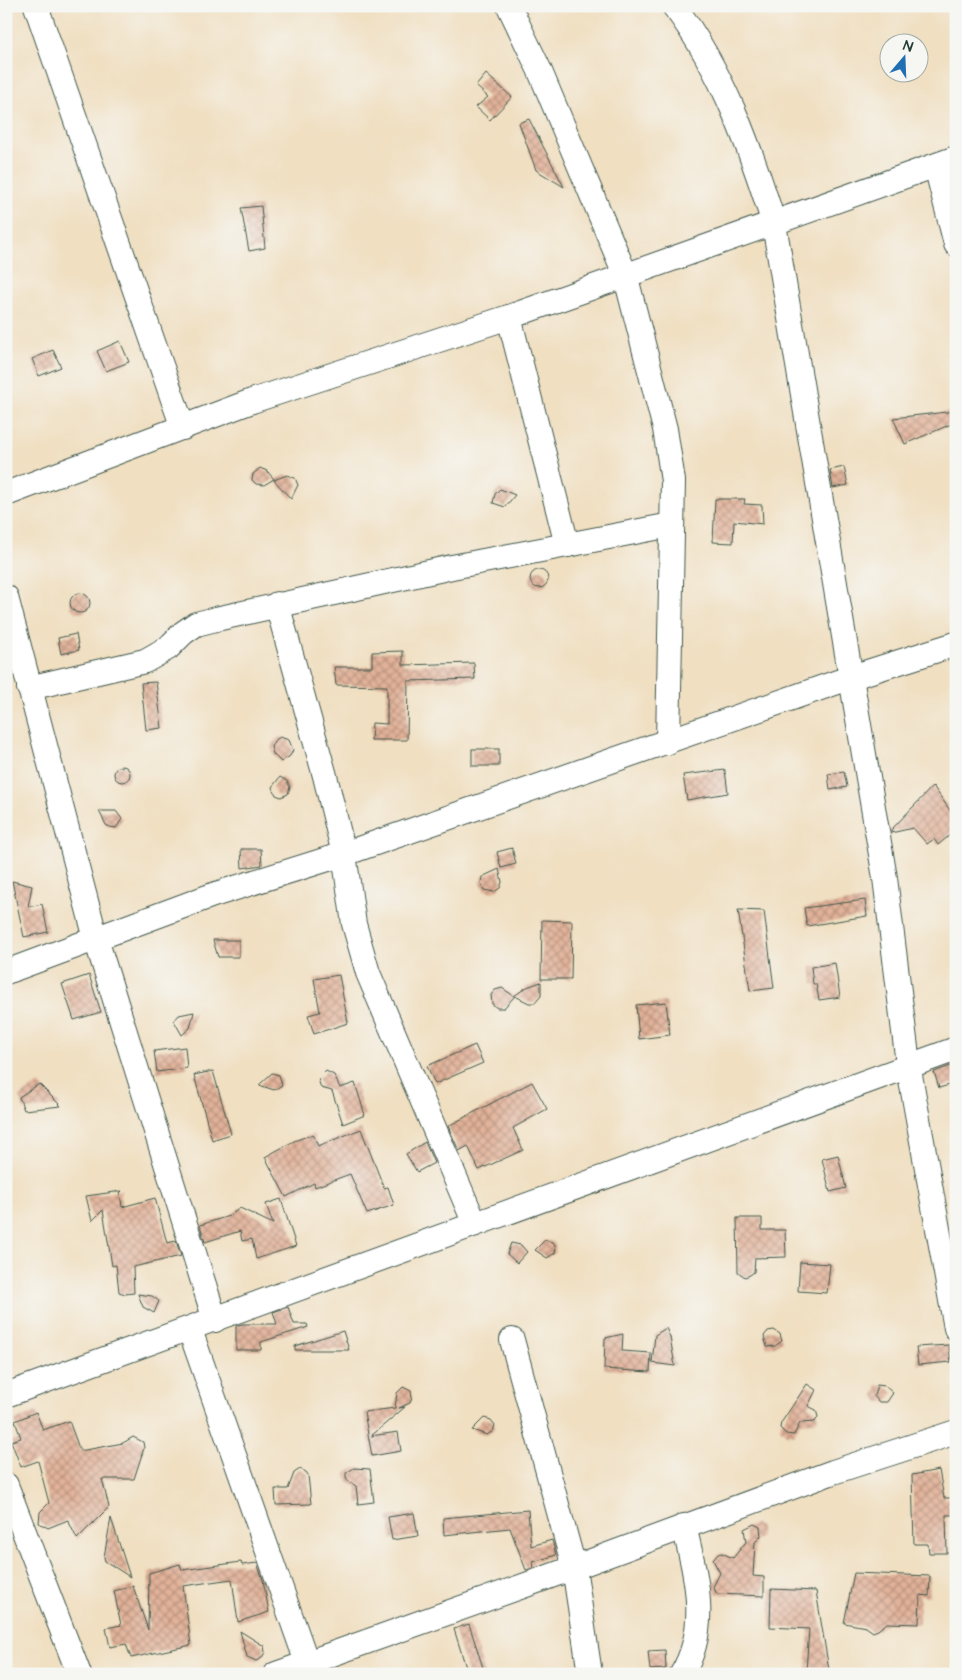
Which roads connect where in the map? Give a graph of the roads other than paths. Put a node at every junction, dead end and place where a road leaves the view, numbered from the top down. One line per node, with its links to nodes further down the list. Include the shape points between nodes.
1 (36, 6): 9 (street)
2 (508, 6): 7 (street, via 539,69)
3 (674, 6): 5 (street, via 728,96 753,157)
4 (946, 162): 5 (street); 6 (street)
5 (774, 224): 7 (street); 16 (street)
6 (956, 244)
7 (625, 274): 8 (street); 11 (street, via 671,460)
8 (509, 317): 9 (street, via 252,401); 12 (street)
9 (183, 428): 10 (street)
10 (6, 494)
11 (671, 525): 12 (street); 18 (street)
12 (567, 545): 14 (street)
13 (6, 597): 17 (street)
14 (277, 604): 17 (street, via 196,624 168,648 145,661); 19 (street)
15 (956, 644): 16 (street)
16 (852, 677): 18 (street); 23 (street, via 885,878)
17 (29, 688): 20 (street)
18 (668, 742): 19 (street)
19 (344, 854): 20 (street, via 214,895); 24 (street, via 354,924 368,973)
20 (96, 939): 21 (street); 25 (street)
21 (6, 972)
22 (956, 1049): 23 (street)
23 (908, 1064): 24 (street); 26 (street)
24 (474, 1224): 25 (street)
25 (215, 1320): 27 (street)
26 (956, 1328)
27 (190, 1330): 29 (street); 34 (street)
28 (512, 1340): 33 (street)
29 (6, 1395)
30 (956, 1432): 32 (street, via 832,1472)
31 (6, 1485): 35 (street)
32 (684, 1526): 33 (street); 38 (street, via 696,1576 700,1612 697,1640)
33 (574, 1567): 34 (street); 37 (street)
34 (309, 1668): 36 (street)
35 (79, 1674)
36 (276, 1674)
37 (590, 1674)
38 (682, 1674)

